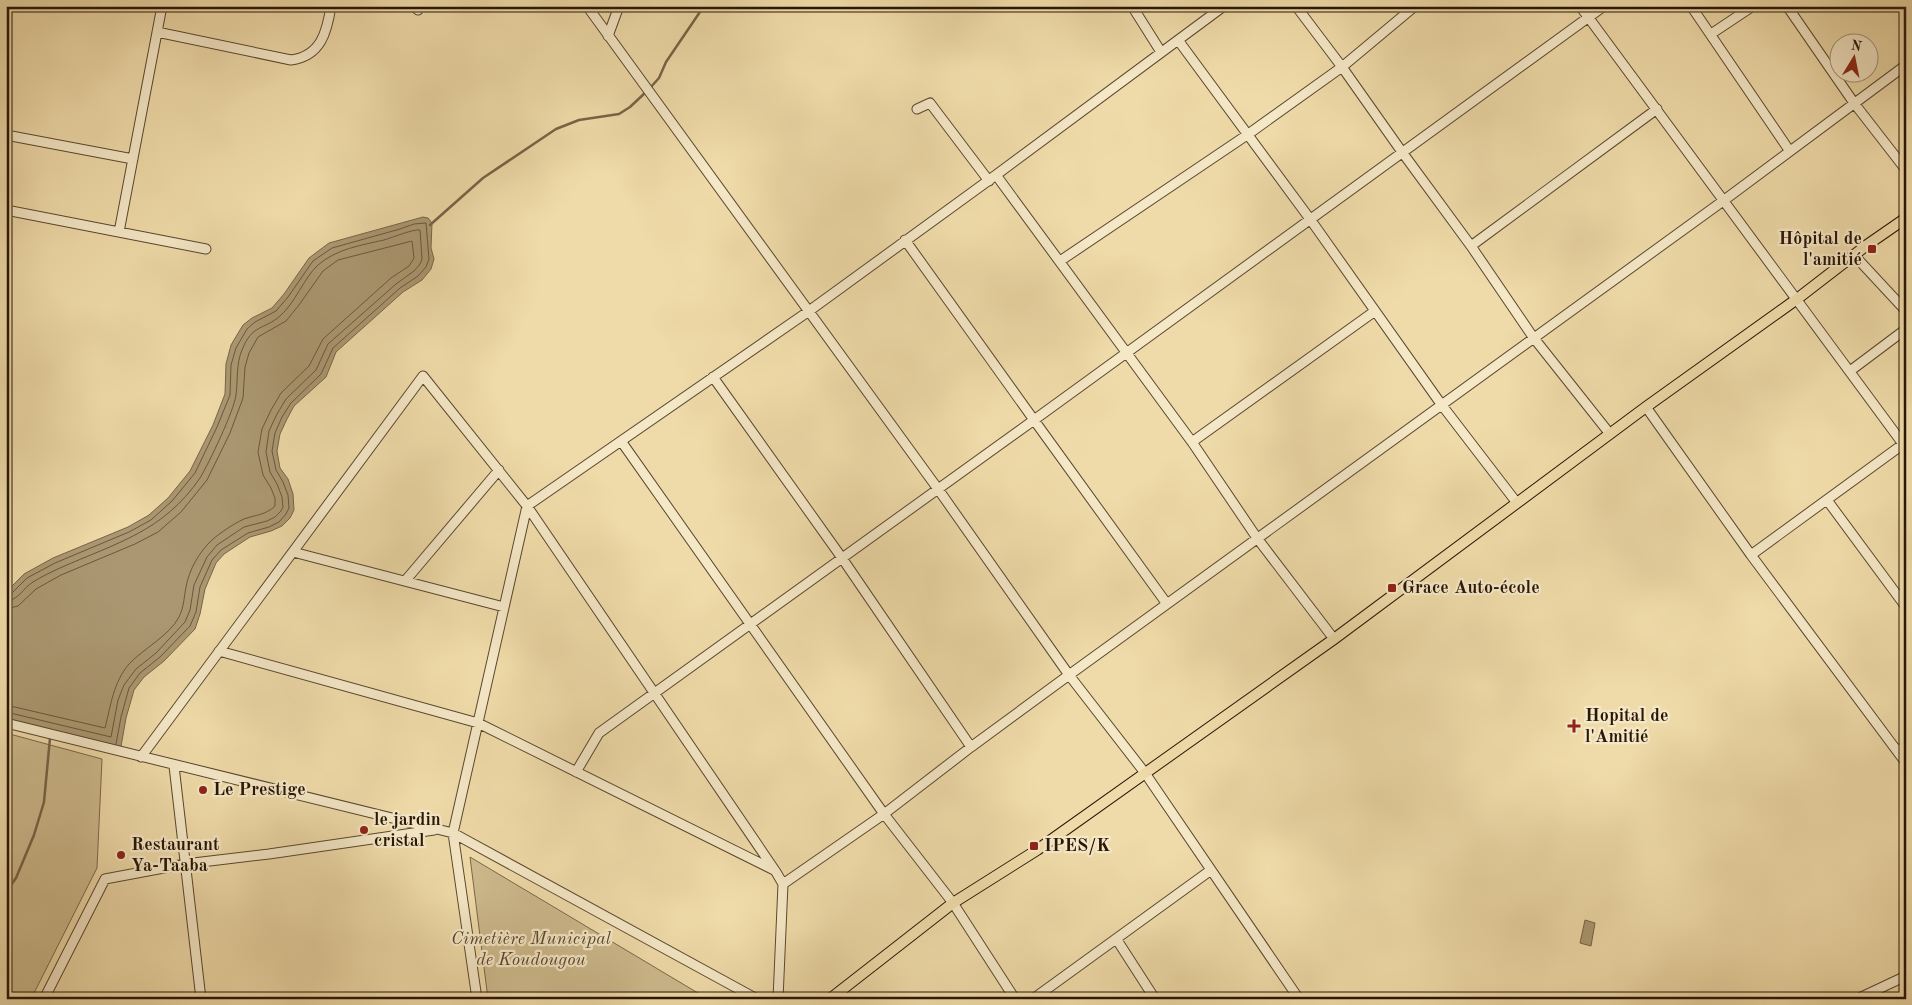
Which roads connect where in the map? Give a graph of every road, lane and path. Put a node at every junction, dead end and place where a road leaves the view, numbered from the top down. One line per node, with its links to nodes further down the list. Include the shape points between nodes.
1 (162, 6): 17 (street)
2 (332, 6): 17 (street, via 327,29 317,48 302,58 291,60)
3 (413, 6): 4 (street, via 418,10)
4 (419, 6)
5 (587, 6): 19 (street)
6 (619, 6): 19 (street)
7 (1132, 6): 21 (street)
8 (1224, 6): 20 (street)
9 (1296, 6): 23 (street)
10 (1415, 6): 23 (street)
11 (1580, 6): 16 (street)
12 (1604, 6): 16 (street)
13 (1691, 6): 18 (street)
14 (1753, 6): 18 (street)
15 (1787, 6): 24 (street)
16 (1588, 17): 26 (street); 30 (street)
17 (157, 32): 31 (street)
18 (1711, 34): 29 (street)
19 (608, 36): 45 (street)
20 (1178, 40): 21 (street); 28 (street)
21 (1161, 52): 33 (street)
22 (1906, 65): 24 (street)
23 (1342, 67): 28 (street); 30 (street)
24 (1854, 103): 29 (street); 32 (street)
25 (917, 109): 33 (street, via 930,103)
26 (1657, 110): 34 (street); 40 (street)
27 (6, 135): 31 (street)
28 (1247, 135): 37 (street); 43 (street)
29 (1789, 150): 34 (street)
30 (1402, 152): 37 (street); 40 (street)
31 (133, 159): 38 (street)
32 (1906, 170)
33 (993, 178): 39 (street); 43 (street)
34 (1723, 200): 44 (street); 49 (street)
35 (6, 210): 38 (street)
36 (1906, 218): 42 (main road)
37 (1310, 219): 46 (street); 50 (street)
38 (119, 232): 41 (street)
39 (905, 240): 45 (street); 55 (street)
40 (1471, 246): 49 (street)
41 (206, 249)
42 (1854, 255): 44 (main road); 47 (street)
43 (1060, 261): 50 (street)
44 (1797, 299): 51 (street); 54 (main road)
45 (809, 311): 52 (street); 61 (street)
46 (1375, 311): 53 (street); 58 (street)
47 (1906, 311)
48 (1906, 329): 51 (street)
49 (1533, 337): 53 (street); 56 (street)
50 (1126, 352): 55 (street); 58 (street)
51 (1850, 371): 59 (street)
52 (713, 377): 57 (street); 68 (street)
53 (1440, 404): 63 (street); 65 (street)
54 (1646, 407): 56 (main road); 67 (street)
55 (1034, 420): 61 (street); 70 (street)
56 (1610, 434): 63 (main road)
57 (621, 441): 64 (street); 73 (street)
58 (1192, 442): 65 (street)
59 (1905, 445): 62 (street)
60 (498, 470): 64 (street); 66 (street, via 423,376); 69 (street)
61 (938, 488): 68 (street); 76 (street)
62 (1827, 500): 67 (street); 72 (street)
63 (1517, 503): 74 (main road)
64 (527, 506): 71 (street); 77 (street)
65 (1257, 538): 70 (street); 74 (street)
66 (292, 552): 69 (street); 75 (street)
67 (1751, 556): 82 (street)
68 (842, 558): 73 (street); 81 (street)
69 (405, 581): 71 (street)
70 (1167, 604): 76 (street)
71 (504, 607): 79 (street)
72 (1906, 607)
73 (751, 625): 77 (street); 88 (street)
74 (1334, 639): 87 (main road)
75 (219, 651): 79 (street); 83 (street)
76 (1069, 674): 81 (street); 87 (street)
77 (655, 694): 86 (street, via 599,733); 93 (street)
78 (6, 723): 83 (street)
79 (478, 723): 86 (street); 90 (street)
80 (1906, 746): 82 (street)
81 (971, 747): 88 (street)
82 (1897, 752): 84 (street)
83 (140, 757): 85 (street)
84 (1906, 763)
85 (174, 766): 89 (street); 91 (street)
86 (576, 772): 93 (street)
87 (1145, 773): 92 (street); 95 (main road, via 1037,850)
88 (884, 814): 94 (street); 95 (street)
89 (438, 829): 90 (street); 91 (street)
90 (452, 833): 100 (street); 101 (street)
91 (185, 864): 98 (street, via 105,879); 99 (street)
92 (1211, 870): 96 (street); 107 (street)
93 (776, 872): 94 (street)
94 (783, 884): 102 (street)
95 (953, 903): 103 (main road); 104 (street)
96 (1117, 940): 105 (street); 106 (street)
97 (1906, 976): 108 (street)
98 (44, 999)
99 (200, 999)
100 (477, 999)
101 (757, 999)
102 (778, 999)
103 (830, 999)
104 (1015, 999)
105 (1033, 999)
106 (1155, 999)
107 (1299, 999)
108 (1856, 999)

